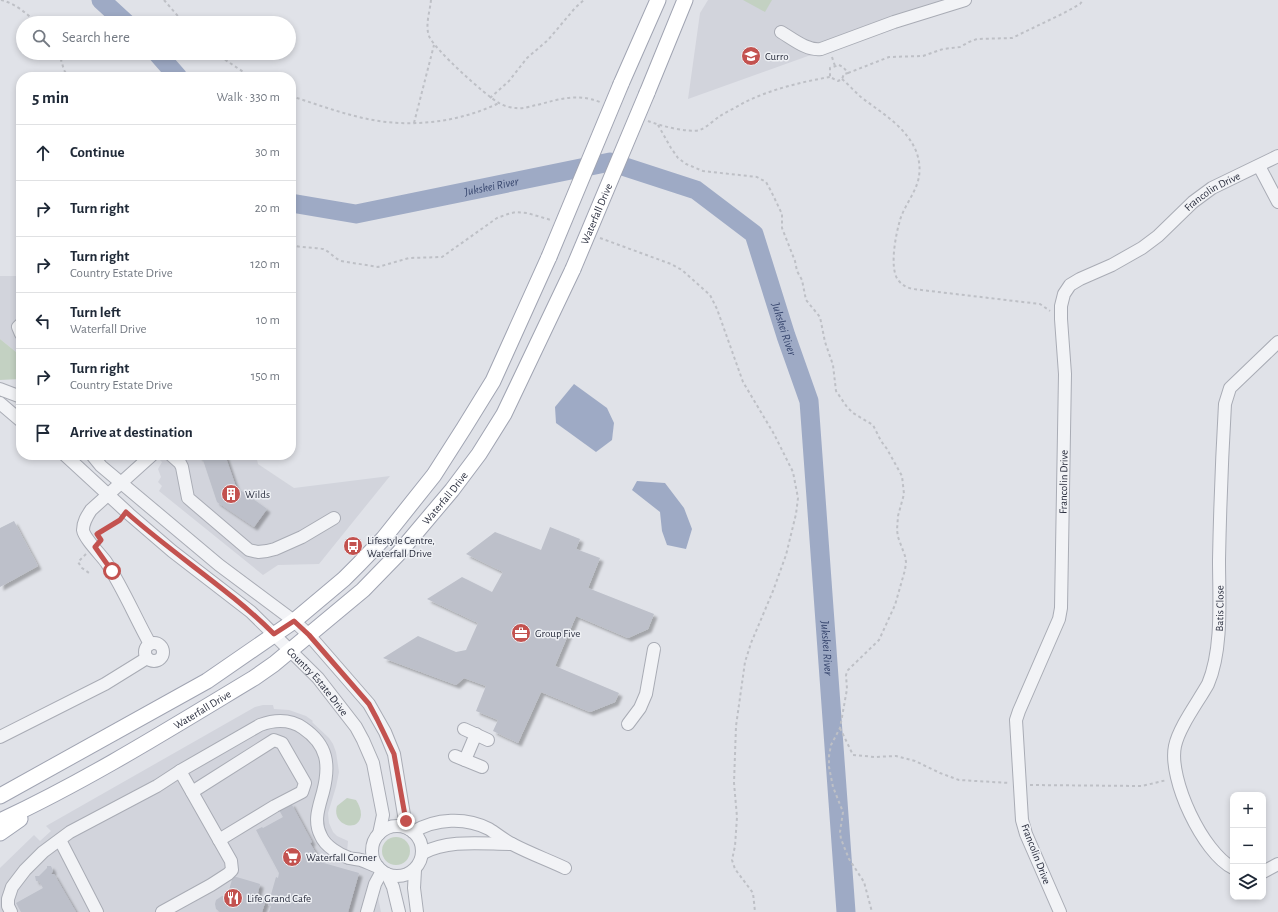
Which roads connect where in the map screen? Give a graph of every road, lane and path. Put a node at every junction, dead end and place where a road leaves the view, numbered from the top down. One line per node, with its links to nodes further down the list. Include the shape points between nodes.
1 (1, 0): 8 (path)
2 (164, 0): 10 (path)
3 (584, 0): 20 (path, via 548,40 527,58 509,82)
4 (658, 0): 46 (main road, Waterfall Drive, bridge, via 549,257 493,380 434,475 383,539 344,579)
5 (685, 0): 48 (main road, Waterfall Drive, bridge, via 573,269 504,414 452,490 398,554 363,590)
6 (965, 0): 11 (street, via 816,50)
7 (1083, 0): 17 (path, via 1064,13 1012,38 977,39 960,47 943,49 923,56 889,57)
8 (6, 1): 9 (path)
9 (30, 16)
10 (178, 16)
11 (781, 32)
12 (434, 45): 22 (path)
13 (61, 60): 15 (path)
14 (225, 60): 16 (path)
15 (65, 72)
16 (243, 72)
17 (848, 73): 18 (path, via 844,74); 18 (path, via 839,65 830,68 830,77 838,81)
18 (842, 79): 30 (path, via 892,119 916,151 920,167 917,183 900,219 894,243 897,279 906,287 913,289 1040,304)
19 (296, 98): 22 (path, via 366,118)
20 (490, 98)
21 (499, 103): 22 (path, via 465,117)
22 (414, 123)
23 (658, 125): 52 (path, via 678,158 686,164 703,171 757,177 766,182 782,214 782,228 802,280 806,300 820,317 833,365 836,391 853,413 873,425 902,476 904,494 897,530 905,556 905,570 895,605 879,640 848,670)
24 (1278, 156): 25 (street, Francolin Drive)
25 (1258, 166): 26 (street); 30 (street, Francolin Drive, via 1212,188 1134,254 1070,285 1064,294)
26 (1278, 202)
27 (552, 221): 29 (path, via 527,213 508,214 497,218 442,257 409,258 378,267 341,261 322,249)
28 (600, 238): 85 (path, via 671,264 682,270 710,295 743,382 793,472 798,498 793,529 776,584 751,643 736,726 734,783 737,817 732,860 735,869 753,894)
29 (296, 246)
30 (1061, 319): 60 (street, Francolin Drive, via 1065,374 1061,608 1059,619 1019,711 1016,728)
31 (1278, 342): 59 (street, Batis Close, via 1230,388 1225,404 1217,645 1211,677 1178,736 1174,754)
32 (0, 389): 33 (street)
33 (16, 395)
34 (0, 403): 35 (street)
35 (16, 417)
36 (70, 460): 41 (street, Country Estate Drive)
37 (96, 460): 40 (street)
38 (147, 460): 40 (street)
39 (177, 460): 43 (street, via 182,467 188,498 249,550 267,552 275,549)
40 (121, 484): 41 (street); 46 (street, via 219,565)
41 (108, 495): 42 (street, Country Estate Drive); 44 (street, via 91,510 84,521 85,534)
42 (126, 512): 44 (path, via 120,520 97,534 101,540); 47 (street, Country Estate Drive, via 172,552 251,612)
43 (334, 518)
44 (95, 547): 45 (path, via 78,562); 55 (street, via 112,571 150,644 159,645 163,654 157,661 147,658 99,688)
45 (89, 573)
46 (294, 621): 47 (main road, Waterfall Drive); 48 (street)
47 (274, 634): 50 (street, Country Estate Drive); 62 (main road, Waterfall Drive, via 207,681)
48 (309, 635): 50 (main road, Waterfall Drive); 65 (street, via 369,704 385,732 394,754 404,815)
49 (654, 649): 51 (street, via 646,694 640,708)
50 (290, 650): 63 (main road, Waterfall Drive, via 254,678); 67 (street, Country Estate Drive, via 318,678 363,740 373,763 383,815)
51 (628, 724)
52 (840, 728): 60 (path, via 853,755 896,756 915,760 959,780); 86 (path, via 831,745 829,756 832,783 842,812 841,839 849,859 864,882)
53 (464, 729): 54 (street)
54 (476, 734): 56 (street); 57 (street, via 460,758)
55 (0, 737)
56 (488, 740)
57 (482, 767)
58 (180, 771): 61 (street); 68 (street); 72 (street, via 263,723 278,721 301,726 311,733 326,756 326,775 318,807 318,826 321,837)
59 (1178, 778): 60 (path, via 1142,786); 74 (street, Batis Close, via 1179,787 1196,827 1211,848)
60 (1020, 784): 87 (street, Francolin Drive, via 1022,820 1026,834)
61 (192, 792): 69 (street); 69 (street, via 274,740 282,743 305,783 302,792)
62 (1, 796)
63 (40, 802): 64 (main road, Waterfall Drive); 66 (main road, via 15,824)
64 (0, 821)
65 (415, 829): 67 (street, via 394,826 386,829); 70 (street, via 444,821 465,821 477,824); 71 (street)
66 (0, 833)
67 (377, 838): 72 (street, via 362,852); 78 (street, via 372,855)
68 (60, 840): 79 (street, via 43,852 12,887 8,899); 80 (street)
69 (219, 840): 81 (street, via 231,861 232,870 211,885)
70 (500, 840): 71 (street, via 445,837 436,840); 75 (street)
71 (422, 851): 76 (street)
72 (342, 855): 78 (street, via 360,860)
73 (1278, 864): 77 (street)
74 (1230, 867)
75 (565, 868)
76 (415, 870): 78 (street, via 402,876); 84 (street)
77 (1266, 870)
78 (382, 871): 82 (street, via 375,884); 83 (street, via 393,887)
79 (11, 912)
80 (97, 912)
81 (162, 912)
82 (367, 912)
83 (399, 912)
84 (417, 912)
85 (755, 912)
86 (872, 912)
87 (1060, 912)

